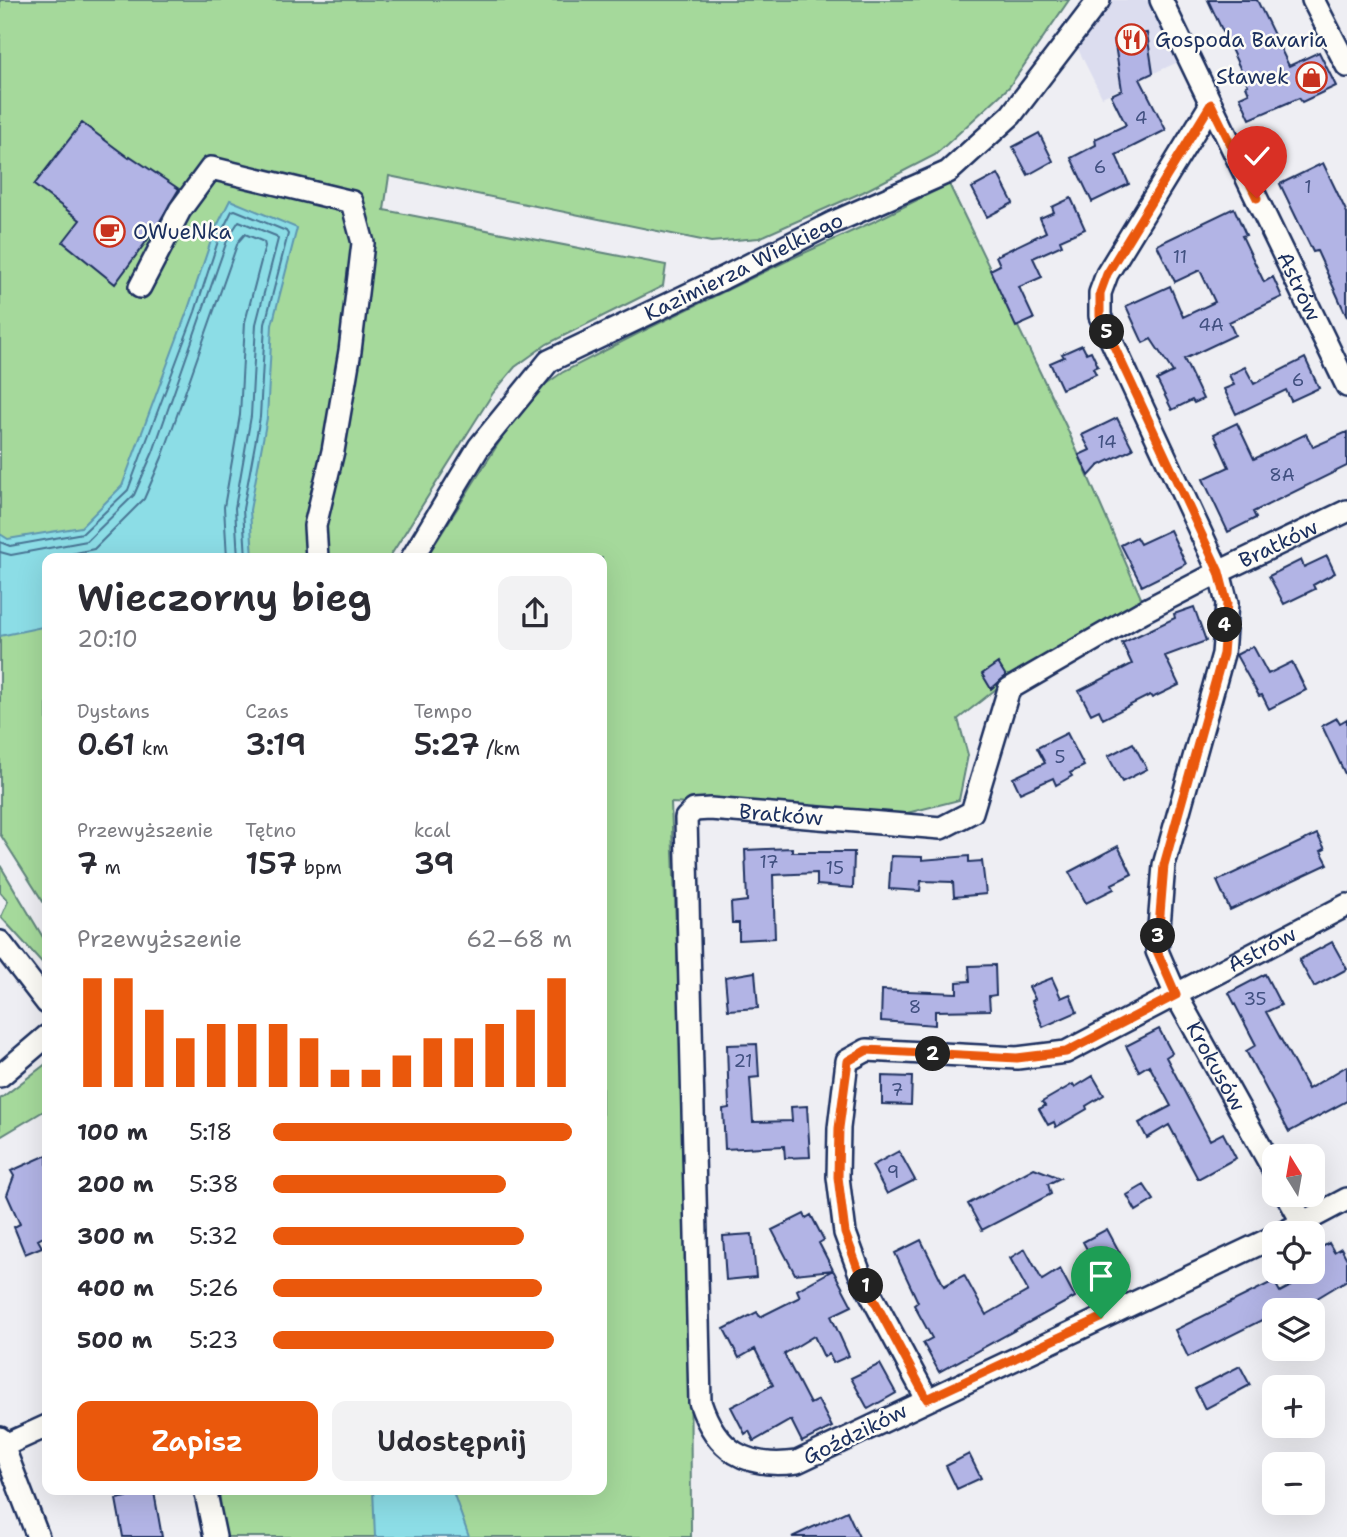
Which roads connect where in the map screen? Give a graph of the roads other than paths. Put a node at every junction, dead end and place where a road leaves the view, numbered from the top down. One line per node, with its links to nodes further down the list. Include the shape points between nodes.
1 (1099, 0): 10 (street, Kazimierza Wielkiego, via 1011,115 947,172 549,360 479,447)
2 (1161, 0): 5 (street, Astrów)
3 (1313, 0): 4 (street)
4 (1347, 66)
5 (1211, 104): 7 (street, Astrów); 11 (street, Krokusów, via 1107,274 1100,293 1100,316)
6 (140, 287): 9 (street, via 180,210 211,168 352,202 363,243 350,352 315,526)
7 (1347, 386)
8 (1347, 511): 11 (street, Bratków)
9 (317, 553)
10 (415, 553)
11 (1219, 572): 14 (street, Krokusów, via 1227,603 1223,654 1164,865 1157,951); 23 (street, Bratków, via 1009,689 972,812 941,828 710,809 694,810 686,818 700,1402)
12 (1347, 905): 14 (street, Astrów)
13 (0, 942): 15 (street)
14 (1176, 995): 18 (street, Krokusów); 22 (street, Astrów, via 1066,1052 1017,1058 867,1050 848,1061 838,1177 845,1233 860,1274)
15 (42, 997)
16 (42, 1040): 17 (street)
17 (0, 1076)
18 (1262, 1149)
19 (1347, 1199): 20 (street)
20 (1307, 1221)
21 (1262, 1243): 22 (street, Goździków)
22 (927, 1399): 23 (street, Goździków, via 797,1462 774,1465 751,1461 728,1448)
23 (707, 1424)
24 (42, 1428): 25 (street)
25 (1, 1442): 27 (street)
26 (206, 1495): 28 (street)
27 (38, 1537)
28 (215, 1537)

